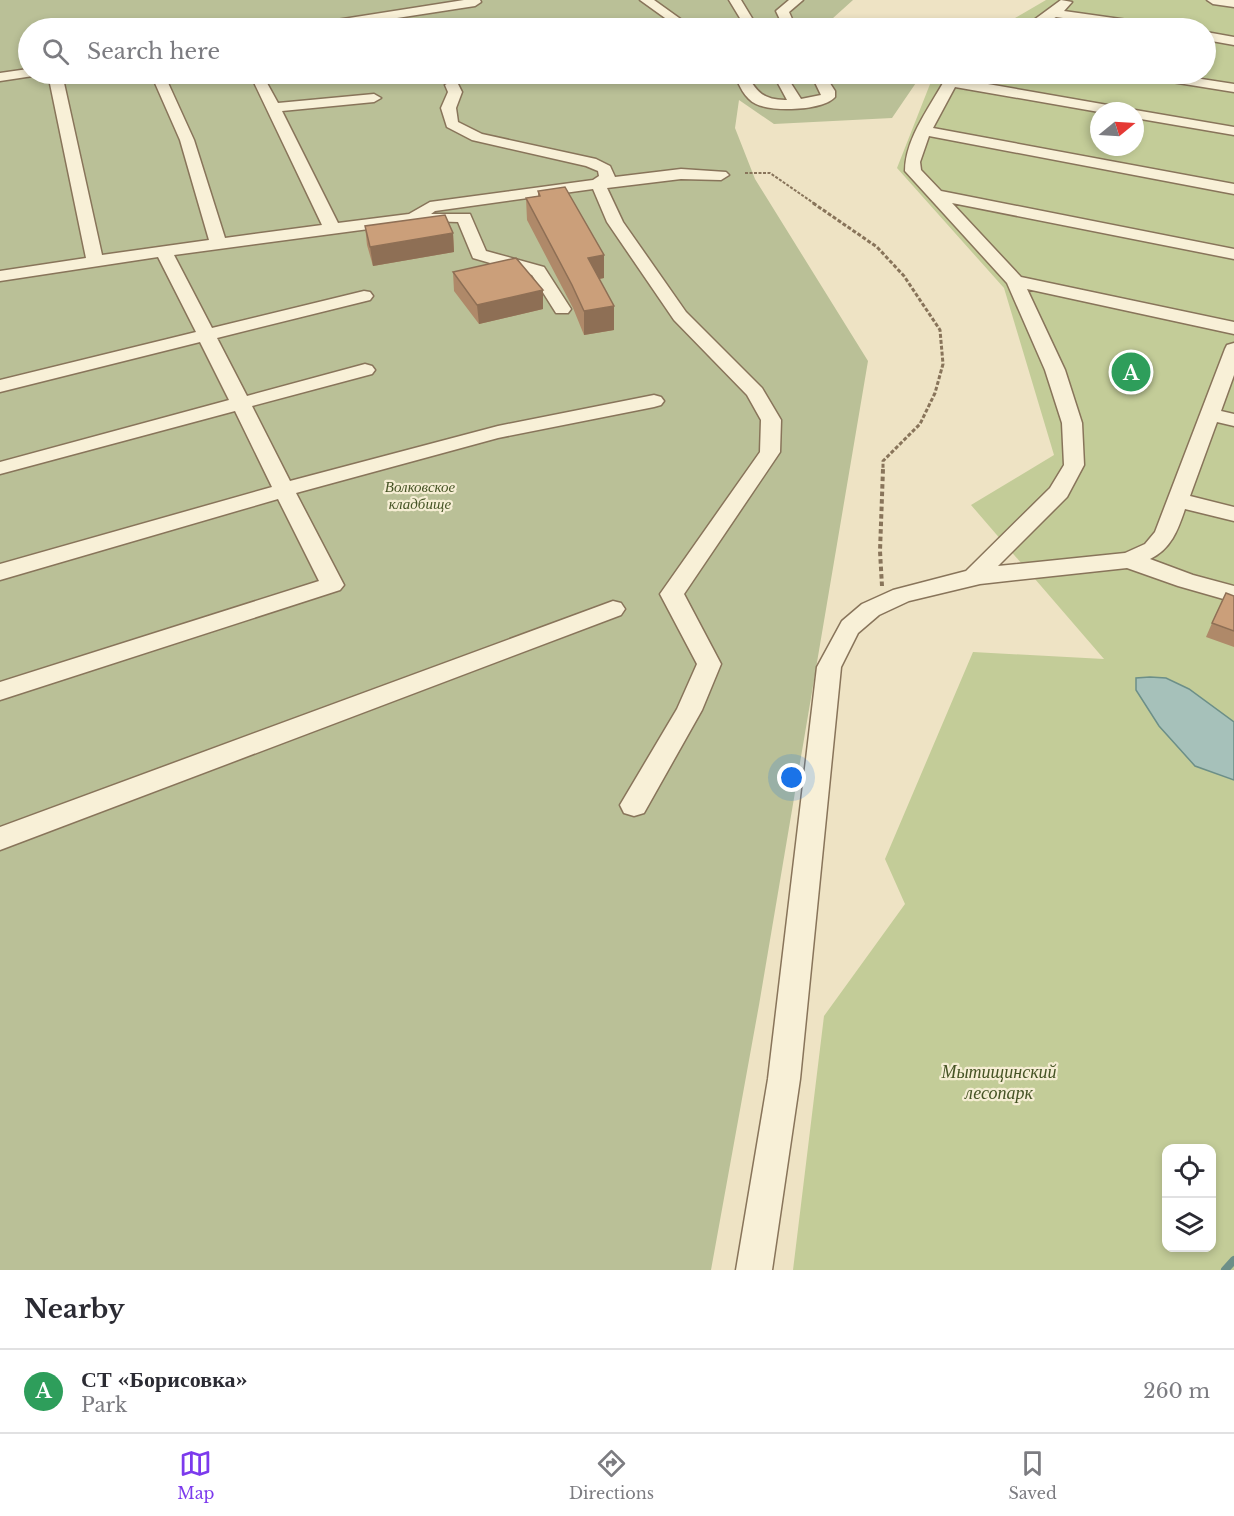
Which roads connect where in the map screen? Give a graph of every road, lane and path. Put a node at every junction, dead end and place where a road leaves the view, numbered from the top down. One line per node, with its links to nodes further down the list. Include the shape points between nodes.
1 (646, 0): 12 (street)
2 (735, 0): 13 (street)
3 (796, 0): 14 (street, via 782,11)
4 (1068, 0): 9 (street)
5 (1213, 0): 8 (street)
6 (475, 2): 11 (street)
7 (387, 3): 10 (street)
8 (1234, 3)
9 (1054, 13): 15 (street); 16 (street)
10 (314, 18)
11 (374, 18)
12 (672, 18)
13 (746, 18)
14 (785, 18)
15 (1046, 18)
16 (1088, 18)
17 (1216, 38): 18 (street)
18 (1234, 41)
19 (18, 74): 20 (street)
20 (0, 77)
21 (57, 84): 49 (street)
22 (162, 84): 46 (street, via 187,140)
23 (261, 84): 35 (street)
24 (747, 84): 33 (street, via 760,100)
25 (785, 84): 33 (street)
26 (824, 84): 33 (street, via 828,97)
27 (950, 84): 37 (street)
28 (983, 84): 34 (street)
29 (1209, 84): 31 (street)
30 (452, 85): 41 (street, via 455,92 447,112 452,124 477,137 591,162 604,169 607,177)
31 (1234, 88)
32 (374, 98): 35 (street)
33 (796, 103)
34 (1090, 105)
35 (273, 108): 45 (street)
36 (1144, 116): 38 (street)
37 (925, 131): 42 (street); 43 (street, via 912,165)
38 (1234, 131)
39 (745, 173): 71 (path, via 770,173 877,247 904,276 940,330 943,364 935,393 920,424 883,461)
40 (721, 175): 41 (street, via 681,174)
41 (598, 184): 44 (street, via 430,207); 74 (street, via 615,222 680,316 755,392 771,420 770,452 672,594 709,664 689,710)
42 (1234, 189)
43 (935, 195): 48 (street); 51 (street)
44 (414, 218): 45 (street); 53 (street, via 464,217 479,254 538,271)
45 (332, 228): 46 (street)
46 (219, 245): 47 (street)
47 (164, 251): 49 (street); 55 (street)
48 (1234, 254)
49 (95, 261): 50 (street)
50 (0, 276)
51 (1015, 281): 54 (street); 69 (street, via 1055,370 1072,423 1074,465 1059,492)
52 (364, 296): 55 (street)
53 (562, 309)
54 (1234, 328)
55 (205, 335): 58 (street); 60 (street)
56 (1234, 349): 61 (street)
57 (365, 370): 60 (street)
58 (0, 386)
59 (654, 401): 64 (street, via 477,436)
60 (239, 403): 63 (street); 64 (street)
61 (1210, 414): 62 (street); 65 (street)
62 (1234, 420)
63 (0, 468)
64 (283, 490): 68 (street); 73 (street, via 332,585)
65 (1177, 500): 66 (street); 67 (street, via 1165,534 1153,549)
66 (1234, 514)
67 (1129, 560): 69 (street); 70 (street)
68 (0, 572)
69 (973, 578): 71 (street, via 934,584)
70 (1234, 594)
71 (883, 602): 76 (street, via 851,626 829,667 784,1079)
72 (613, 609): 75 (street)
73 (0, 691)
74 (634, 805)
75 (0, 839)
76 (754, 1270)

